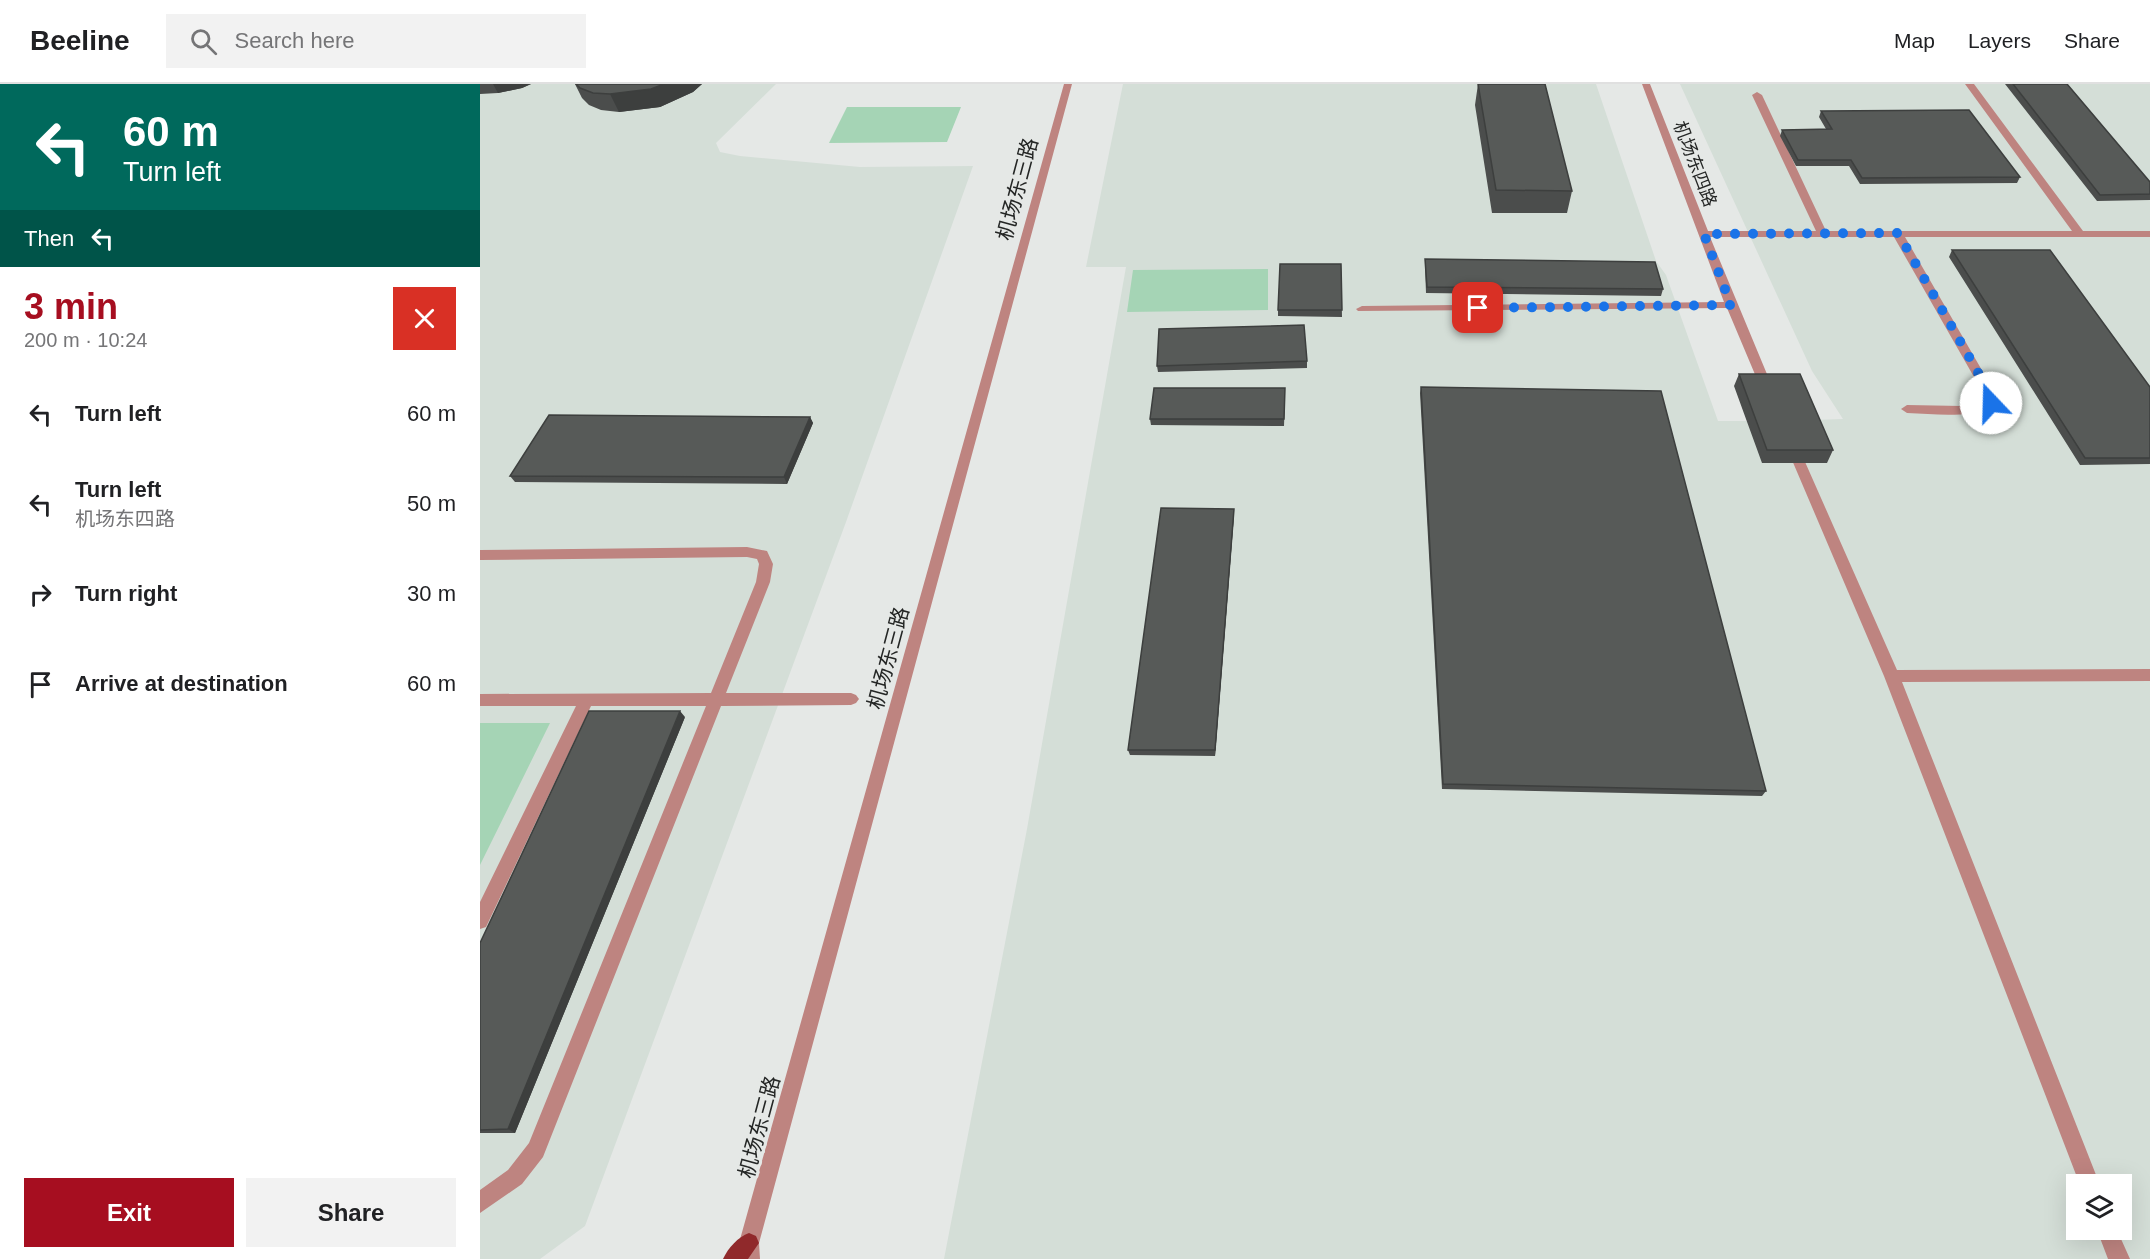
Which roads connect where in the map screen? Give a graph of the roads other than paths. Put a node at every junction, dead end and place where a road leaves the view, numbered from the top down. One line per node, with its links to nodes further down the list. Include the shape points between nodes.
1 (1068, 84): 26 (street, 机场东三路)
2 (1646, 84): 7 (street, 机场东四路)
3 (1969, 84): 8 (street)
4 (1757, 95): 5 (street)
5 (1822, 233): 6 (street); 7 (street)
6 (1898, 233): 8 (street); 13 (street, via 1992,398 1985,407 1971,410)
7 (1704, 234): 10 (street, 机场东四路)
8 (2080, 234): 9 (street)
9 (2150, 234)
10 (1731, 305): 11 (street); 12 (street, 机场东四路)
11 (1362, 309)
12 (1772, 400)
13 (1907, 409)
14 (1786, 432): 17 (street)
15 (480, 555): 18 (street, via 762,555 766,564 762,582)
16 (2150, 675): 17 (street)
17 (1892, 676): 23 (street)
18 (718, 698): 19 (street); 20 (street); 24 (street, via 536,1150 515,1177)
19 (587, 699): 21 (street); 22 (street)
20 (851, 699)
21 (480, 700)
22 (480, 921)
23 (2086, 1174)
24 (480, 1203)
25 (2112, 1240): 28 (street)
26 (749, 1251): 27 (main road)
27 (735, 1259)
28 (2119, 1259)

